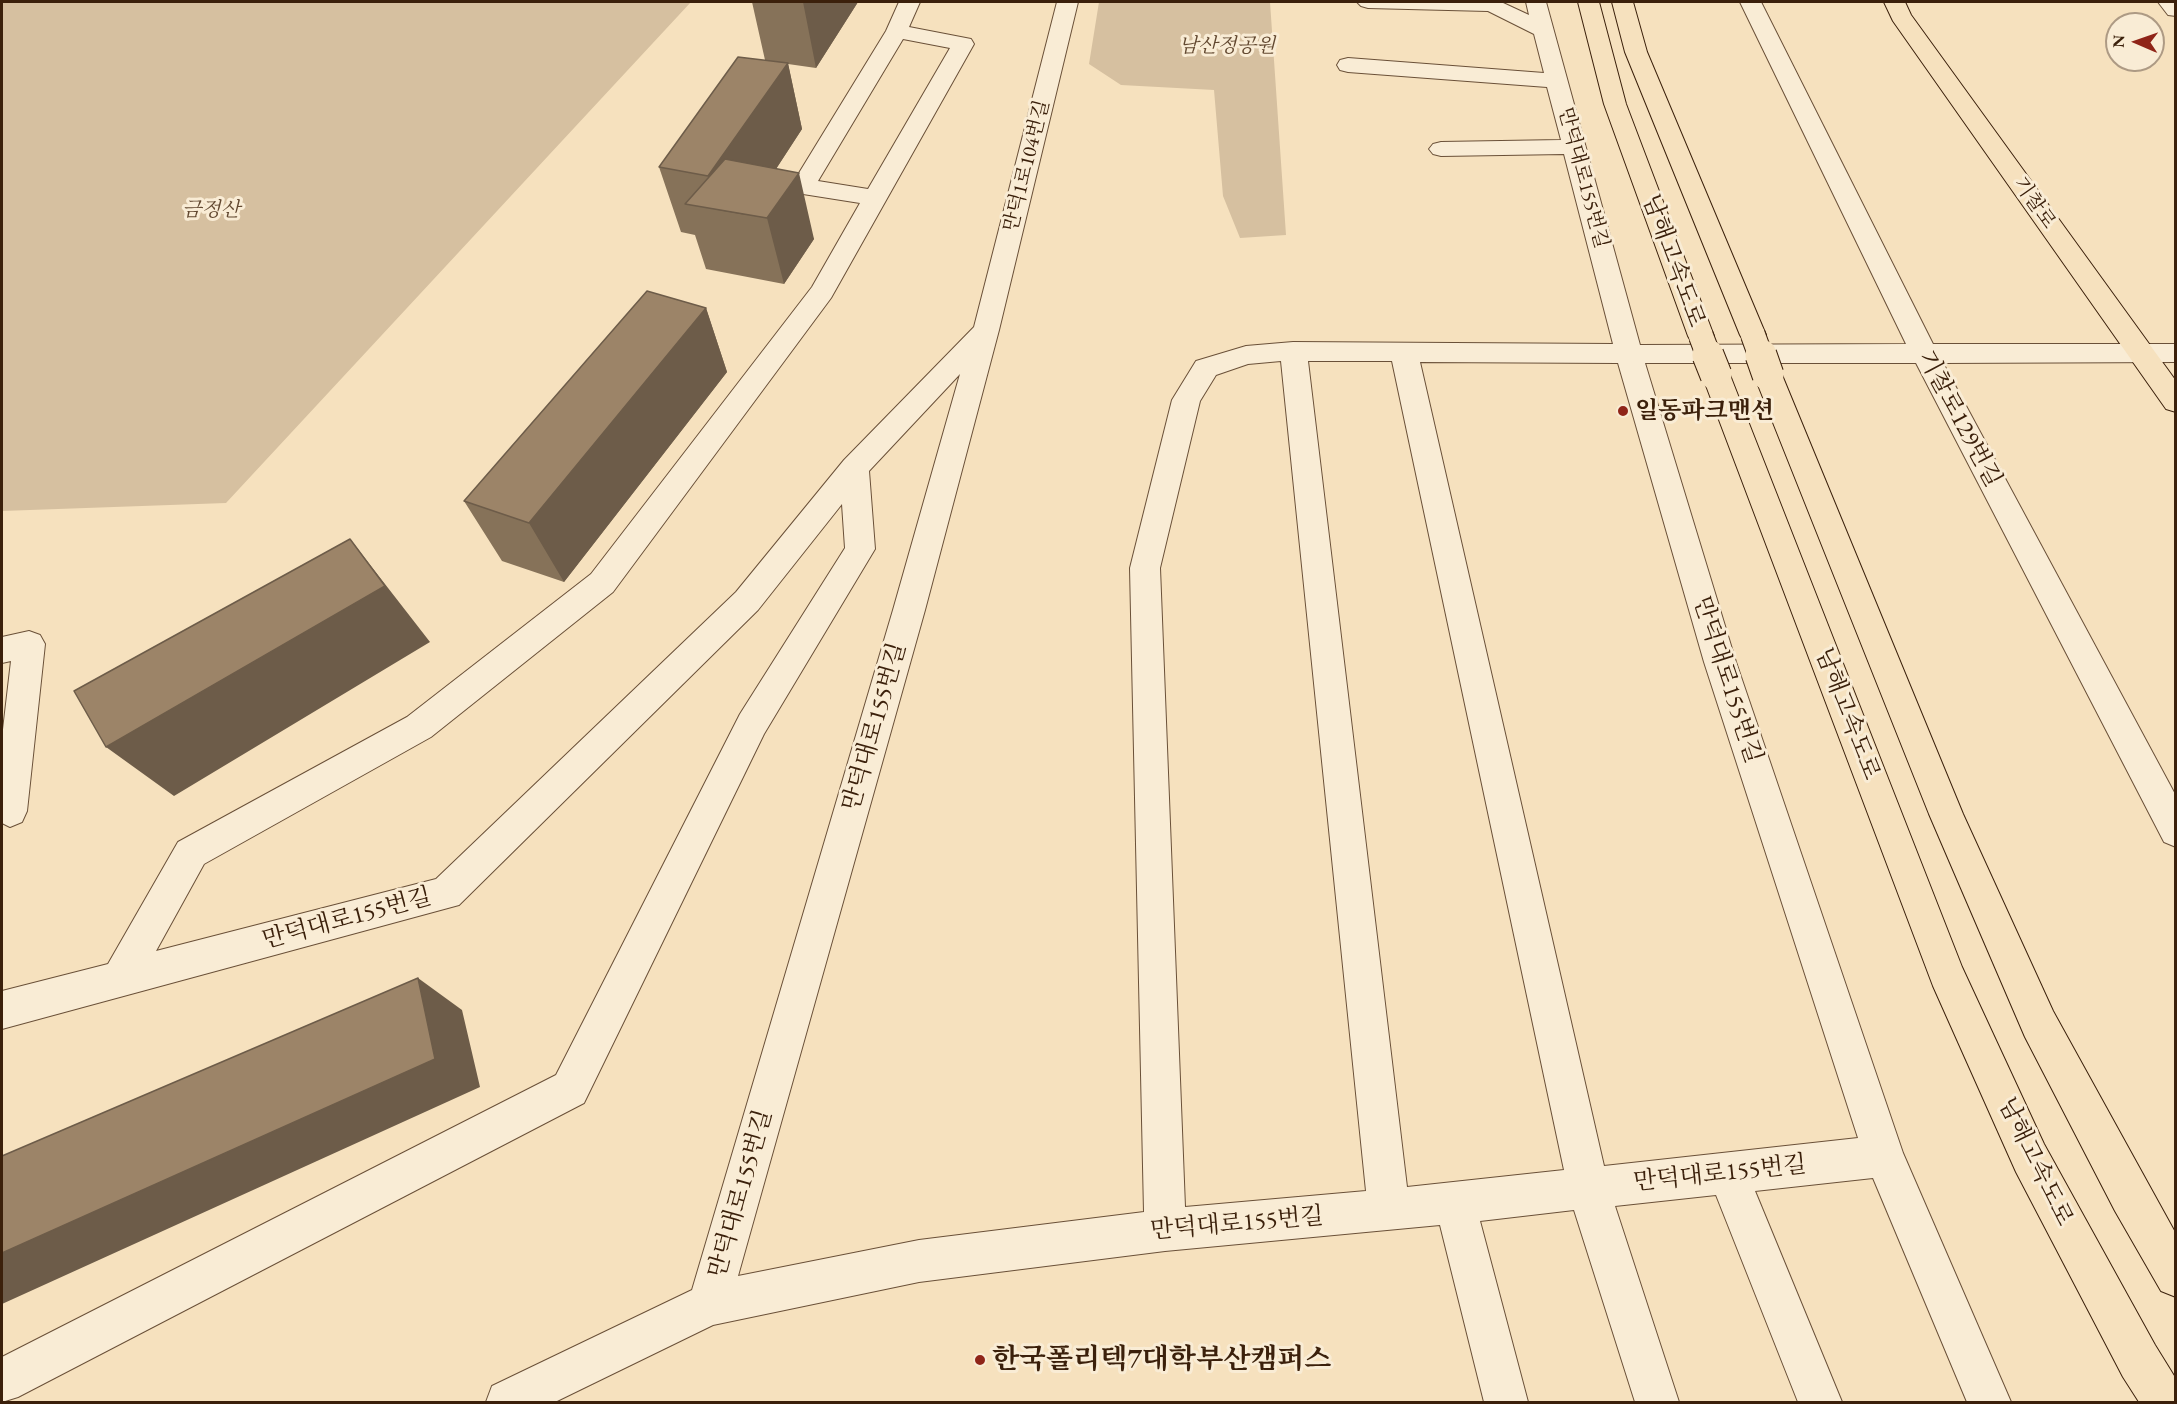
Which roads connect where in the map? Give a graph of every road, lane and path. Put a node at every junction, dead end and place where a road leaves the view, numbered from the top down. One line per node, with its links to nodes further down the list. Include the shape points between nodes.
1 (909, 2): 11 (street)
2 (1068, 2): 18 (street, 만덕1로104번길)
3 (1368, 2): 12 (street, via 1492,5)
4 (1536, 2): 12 (street, 만덕대로155번길)
5 (1588, 2): 46 (main road, 남해고속도로, bridge, via 1615,104 1946,973 2030,1158)
6 (1622, 2): 38 (main road, 남해고속도로, bridge, via 1636,52 1946,814 2035,1013)
7 (1751, 2): 21 (street, 기찰로129번길)
8 (1895, 2): 22 (main road, 기찰로, via 1901,16)
9 (2168, 2): 10 (street)
10 (2175, 10)
11 (897, 31): 17 (street, via 963,44); 17 (street, via 803,186)
12 (1544, 32): 14 (street, 만덕대로155번길)
13 (1348, 65): 14 (street)
14 (1557, 81): 15 (street, 만덕대로155번길)
15 (1574, 147): 16 (street); 24 (street, 만덕대로155번길)
16 (1441, 149)
17 (876, 198): 30 (street, via 822,292 603,583 419,728 191,853)
18 (986, 330): 26 (street, 만덕대로155번길); 39 (street, 만덕대로155번길)
19 (1293, 351): 20 (street); 36 (street); 37 (street, via 1246,355 1206,368 1186,400 1145,568)
20 (1404, 352): 24 (street); 34 (street)
21 (1924, 353): 22 (street); 24 (street); 29 (street, 기찰로129번길)
22 (2140, 353): 23 (street); 25 (main road, 기찰로)
23 (2175, 353)
24 (1629, 354): 32 (street, 만덕대로155번길, via 1720,662)
25 (2175, 402)
26 (854, 468): 30 (street, 만덕대로155번길, via 747,601 446,893); 40 (street, via 860,549 752,724 570,1089)
27 (2, 650): 28 (street, via 29,644)
28 (10, 811)
29 (2175, 831)
30 (120, 979): 31 (street, 만덕대로155번길)
31 (2, 1010)
32 (1884, 1156): 33 (street, 만덕대로155번길); 45 (street)
33 (1728, 1174): 34 (street, 만덕대로155번길); 44 (street)
34 (1588, 1188): 35 (street, 만덕대로155번길); 43 (street)
35 (1455, 1203): 36 (street, 만덕대로155번길); 42 (street)
36 (1389, 1210): 37 (street, 만덕대로155번길)
37 (1165, 1230): 39 (street, 만덕대로155번길, via 919,1260)
38 (2175, 1275)
39 (709, 1304): 41 (street)
40 (2, 1381)
41 (508, 1402)
42 (1506, 1402)
43 (1657, 1402)
44 (1820, 1402)
45 (1989, 1402)
46 (2164, 1402)

